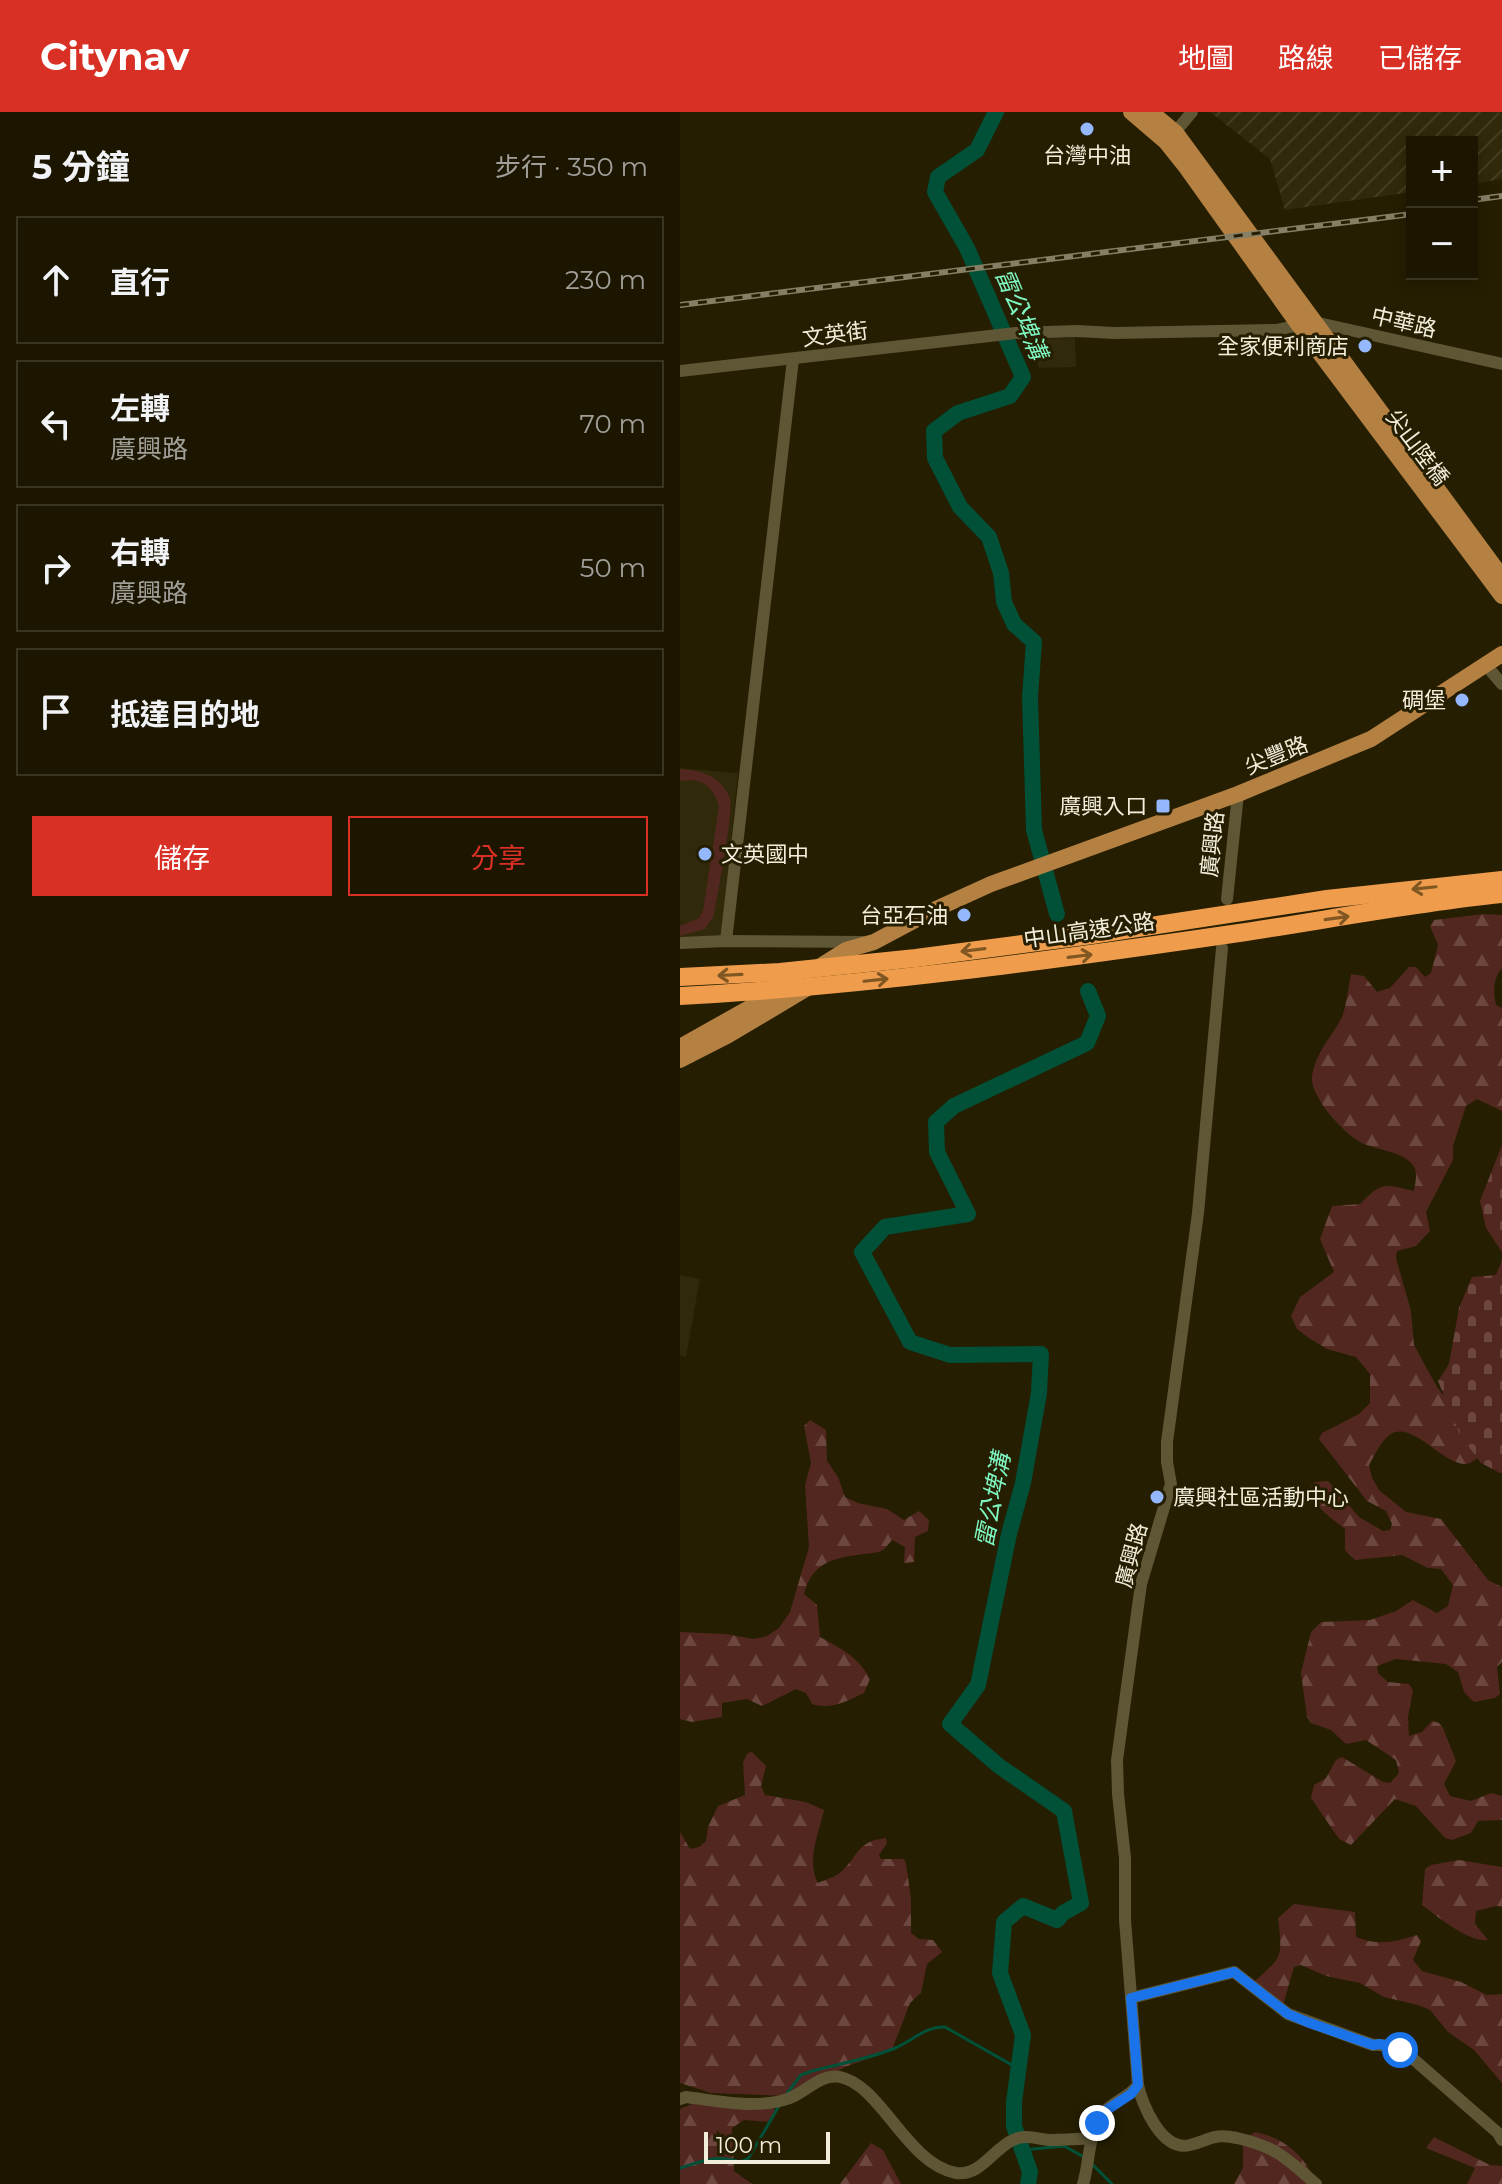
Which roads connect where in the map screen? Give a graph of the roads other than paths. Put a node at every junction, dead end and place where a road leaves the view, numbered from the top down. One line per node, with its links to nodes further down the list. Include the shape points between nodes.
1 (1131, 112): 4 (main road)
2 (1151, 112): 4 (main road)
3 (1192, 112): 4 (street)
4 (1171, 137): 5 (main road)
5 (1306, 323): 6 (street, 文英街, via 1276,330 1016,333); 7 (street, 中華路); 9 (main road, 尖山陸橋); 10 (main road, 尖山陸橋)
6 (793, 359): 8 (street, 文英街); 18 (street)
7 (1502, 364)
8 (680, 371)
9 (1502, 577)
10 (1502, 596)
11 (1502, 654): 12 (main road, 尖豐路)
12 (1485, 664): 13 (street); 14 (main road, 尖豐路, via 1371,739)
13 (1502, 684)
14 (1238, 794): 17 (street, 廣興路); 19 (main road, 尖豐路, via 991,884)
15 (1502, 880): 22 (highway, 中山高速公路, one-way to 22, via 1327,899)
16 (1502, 894): 22 (highway, 中山高速公路, one-way to 16, via 1108,952)
17 (1227, 899)
18 (726, 941): 19 (street); 20 (street)
19 (874, 942): 26 (main road, via 846,950); 27 (main road, via 859,958)
20 (680, 943)
21 (1222, 948): 28 (street, 廣興路, via 1198,1213 1167,1442 1171,1484 1141,1584 1117,1760)
22 (918, 967): 24 (highway, 中山高速公路)
23 (680, 977): 24 (highway, 中山高速公路, one-way to 23)
24 (779, 981): 25 (highway, 中山高速公路)
25 (680, 996)
26 (680, 1047)
27 (680, 1060)
28 (1131, 1998): 29 (street, 廣興路); 32 (street, via 1234,1972 1288,2014 1400,2050)
29 (1138, 2085): 31 (street, via 1105,2111); 34 (street, 廣興路, via 1153,2125 1181,2146 1213,2136 1240,2139 1282,2154)
30 (680, 2099): 31 (street, via 780,2101 810,2085 842,2077 878,2104 926,2157 963,2174 1018,2138)
31 (1092, 2138): 33 (street)
32 (1502, 2140)
33 (1083, 2184)
34 (1316, 2184)

